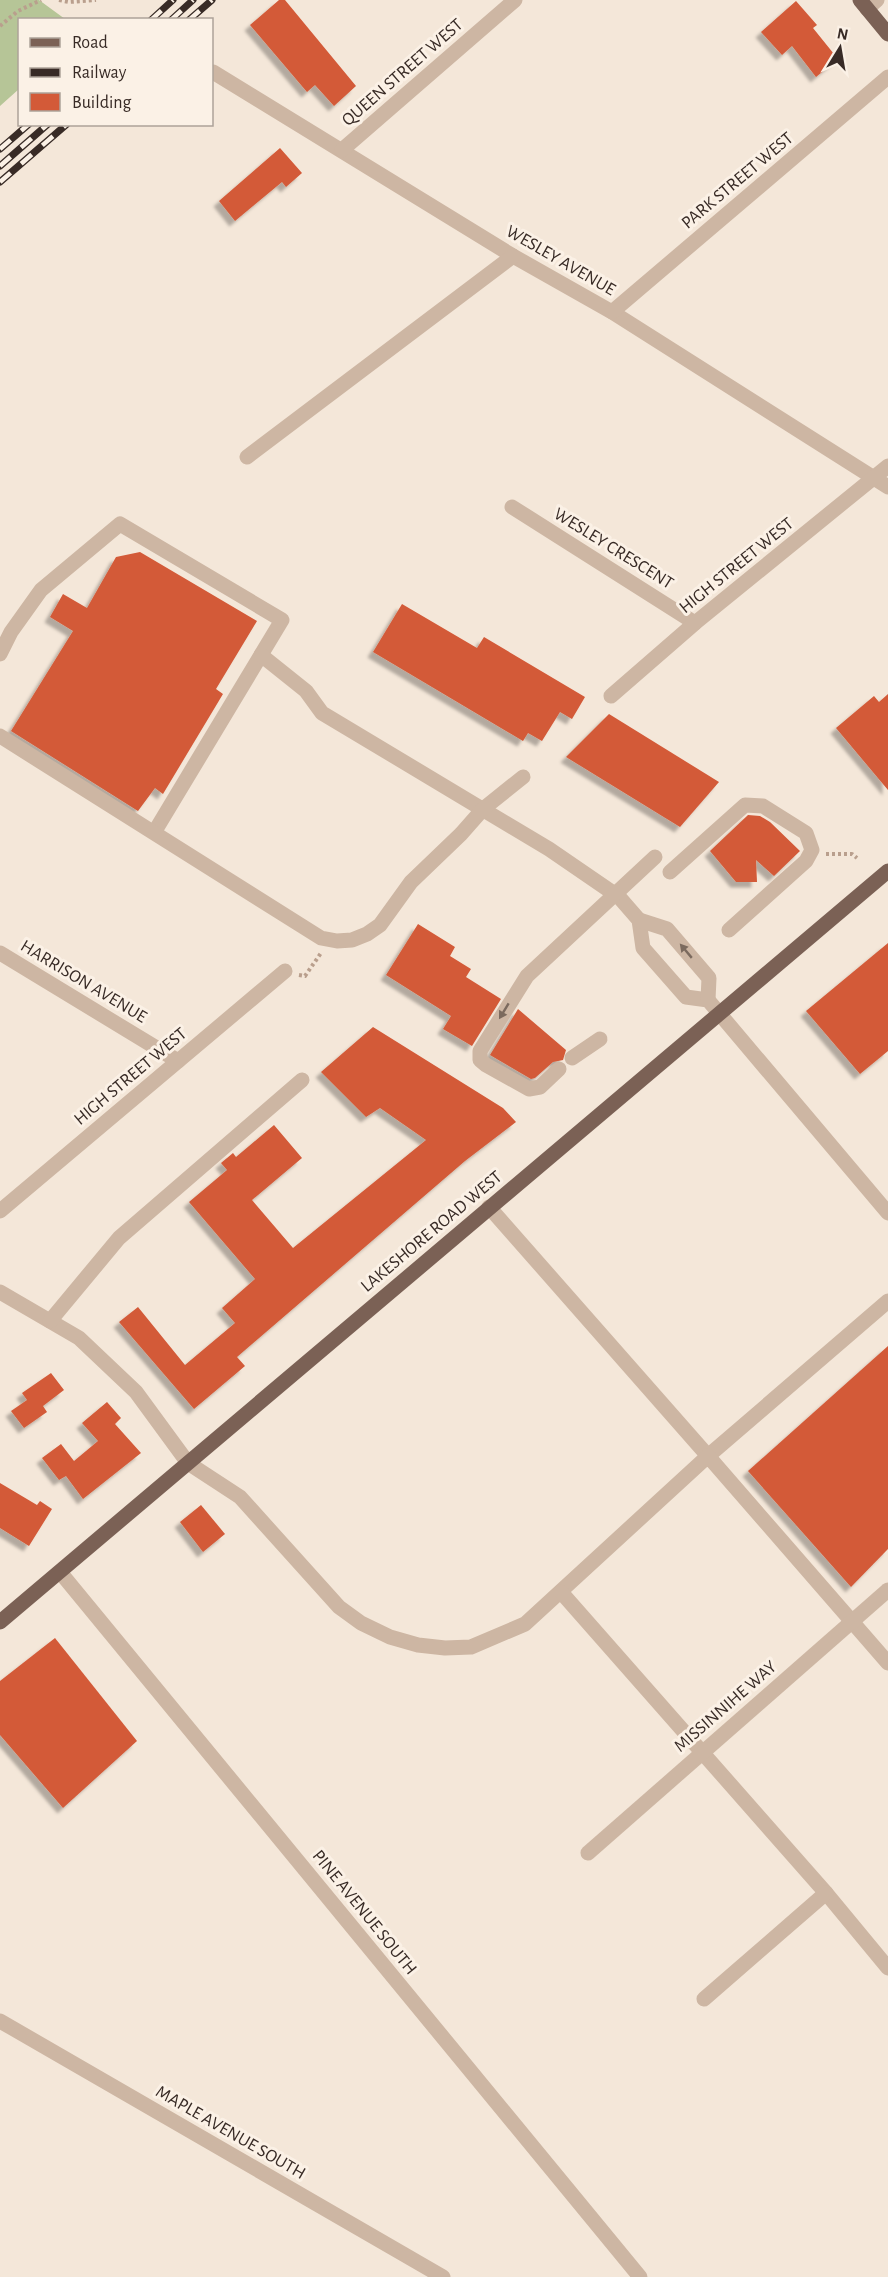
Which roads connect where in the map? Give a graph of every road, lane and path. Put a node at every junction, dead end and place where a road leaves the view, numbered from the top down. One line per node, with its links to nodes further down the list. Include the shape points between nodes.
1 (41, 0): 6 (path, via 18,11)
2 (59, 0): 3 (path)
3 (96, 0)
4 (515, 0): 10 (street, QUEEN STREET WEST)
5 (868, 3): 7 (main road)
6 (0, 26)
7 (888, 34)
8 (213, 72): 10 (street, WESLEY AVENUE)
9 (888, 77): 12 (street, PARK STREET WEST)
10 (342, 150): 11 (street, WESLEY AVENUE)
11 (513, 256): 12 (street, WESLEY AVENUE); 13 (street)
12 (612, 312): 15 (street, WESLEY AVENUE)
13 (247, 457)
14 (888, 466): 15 (street, HIGH STREET WEST)
15 (874, 478): 16 (street, WESLEY AVENUE); 18 (street, HIGH STREET WEST)
16 (888, 487)
17 (512, 507): 18 (street, WESLEY CRESCENT)
18 (695, 623): 21 (street, HIGH STREET WEST)
19 (0, 654): 20 (street, via 41,590 120,524 282,620)
20 (261, 655): 24 (street, via 306,691 322,713); 25 (street)
21 (611, 696)
22 (0, 736): 25 (street)
23 (523, 777): 24 (street)
24 (483, 809): 31 (street); 34 (street, via 411,882 380,925 352,940)
25 (155, 831): 34 (street, via 321,938)
26 (811, 854): 28 (path, via 852,854); 30 (street, via 806,833 763,806 751,804 740,807); 33 (street)
27 (655, 857): 31 (street)
28 (857, 858)
29 (888, 871): 38 (main road, LAKESHORE ROAD WEST)
30 (670, 872)
31 (615, 894): 32 (street); 42 (street, one-way to 42, via 520,985 479,1056 486,1065 529,1089 540,1087)
32 (639, 920): 37 (street, via 644,948 686,998); 37 (street, one-way to 32, via 709,978 667,929)
33 (729, 930)
34 (330, 940): 36 (path, via 305,976)
35 (0, 953): 41 (street, HARRISON AVENUE)
36 (285, 971): 41 (street, HIGH STREET WEST)
37 (708, 1000): 38 (street)
38 (719, 1013): 44 (main road, LAKESHORE ROAD WEST); 46 (street)
39 (600, 1039): 40 (street)
40 (572, 1058)
41 (178, 1061): 45 (street, HIGH STREET WEST)
42 (559, 1069)
43 (302, 1080): 49 (street, via 120,1238)
44 (489, 1207): 50 (street); 51 (main road, LAKESHORE ROAD WEST)
45 (0, 1211)
46 (888, 1213)
47 (0, 1292): 49 (street)
48 (888, 1301): 50 (street)
49 (50, 1321): 51 (street, via 79,1338 136,1392)
50 (708, 1456): 54 (street); 55 (street)
51 (188, 1463): 52 (main road, LAKESHORE ROAD WEST); 54 (street, via 240,1497 339,1607 390,1637 445,1648 471,1647 525,1624)
52 (60, 1572): 56 (main road, LAKESHORE ROAD WEST); 65 (street, PINE AVENUE SOUTH)
53 (888, 1590): 55 (street, MISSINNIHE WAY)
54 (561, 1592): 58 (street)
55 (851, 1621): 57 (street); 58 (street, MISSINNIHE WAY)
56 (0, 1622)
57 (888, 1663)
58 (703, 1752): 59 (street, MISSINNIHE WAY); 60 (street)
59 (588, 1852)
60 (826, 1893): 61 (street); 62 (street)
61 (888, 1968)
62 (704, 1999)
63 (0, 2021): 64 (street, MAPLE AVENUE SOUTH)
64 (443, 2277)
65 (640, 2277)

